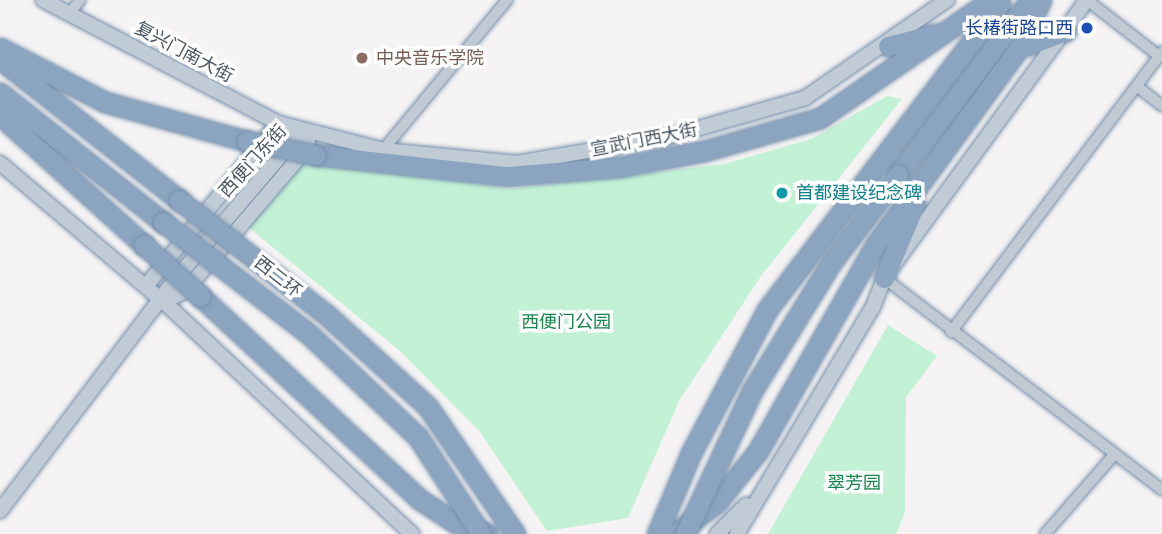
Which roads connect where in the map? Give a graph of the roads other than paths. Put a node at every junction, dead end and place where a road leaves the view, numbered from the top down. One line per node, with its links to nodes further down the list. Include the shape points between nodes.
1 (43, 0): 10 (street, 复兴门南大街)
2 (80, 0): 10 (street)
3 (507, 0): 24 (street)
4 (947, 0): 13 (street, 宣武门西大街)
5 (991, 0): 11 (highway)
6 (1003, 0): 39 (highway, via 767,310 691,453)
7 (1030, 0): 41 (highway, bridge, via 831,263 752,391)
8 (1041, 0): 15 (highway)
9 (1087, 0): 12 (street); 16 (street)
10 (69, 14): 22 (street, 复兴门南大街)
11 (959, 25): 13 (highway); 14 (highway, bridge, via 820,118 662,160 507,176 316,155 247,141 105,102)
12 (1066, 31): 15 (highway); 27 (street)
13 (888, 46): 24 (street, 宣武门西大街, via 805,98 664,138 517,163)
14 (0, 48)
15 (1019, 48): 26 (highway)
16 (1161, 54): 18 (street)
17 (0, 59): 38 (highway, 西二环, bridge, via 328,316 428,407)
18 (1138, 87): 20 (street); 30 (street)
19 (0, 93): 36 (highway, 西二环, bridge, via 310,335 409,428 461,494)
20 (1162, 106)
21 (0, 116): 37 (highway, bridge, via 419,499 456,523)
22 (278, 123): 23 (street, 复兴门南大街); 28 (street)
23 (309, 131): 24 (street, 宣武门西大街); 29 (street, 西便门东街, via 294,140 182,271)
24 (383, 150)
25 (0, 163): 28 (street)
26 (929, 170): 27 (highway); 40 (highway, via 839,304 758,451 717,502)
27 (884, 278): 30 (street); 33 (street, via 873,307)
28 (146, 286): 29 (street)
29 (164, 302): 34 (street, 西便门东街); 35 (street)
30 (951, 332): 31 (street)
31 (1114, 454): 32 (street); 44 (street)
32 (1162, 490)
33 (757, 495): 42 (street); 43 (street)
34 (0, 511)
35 (412, 534)
36 (481, 534)
37 (488, 534)
38 (515, 534)
39 (657, 534)
40 (675, 534)
41 (685, 534)
42 (718, 534)
43 (737, 534)
44 (1045, 534)

